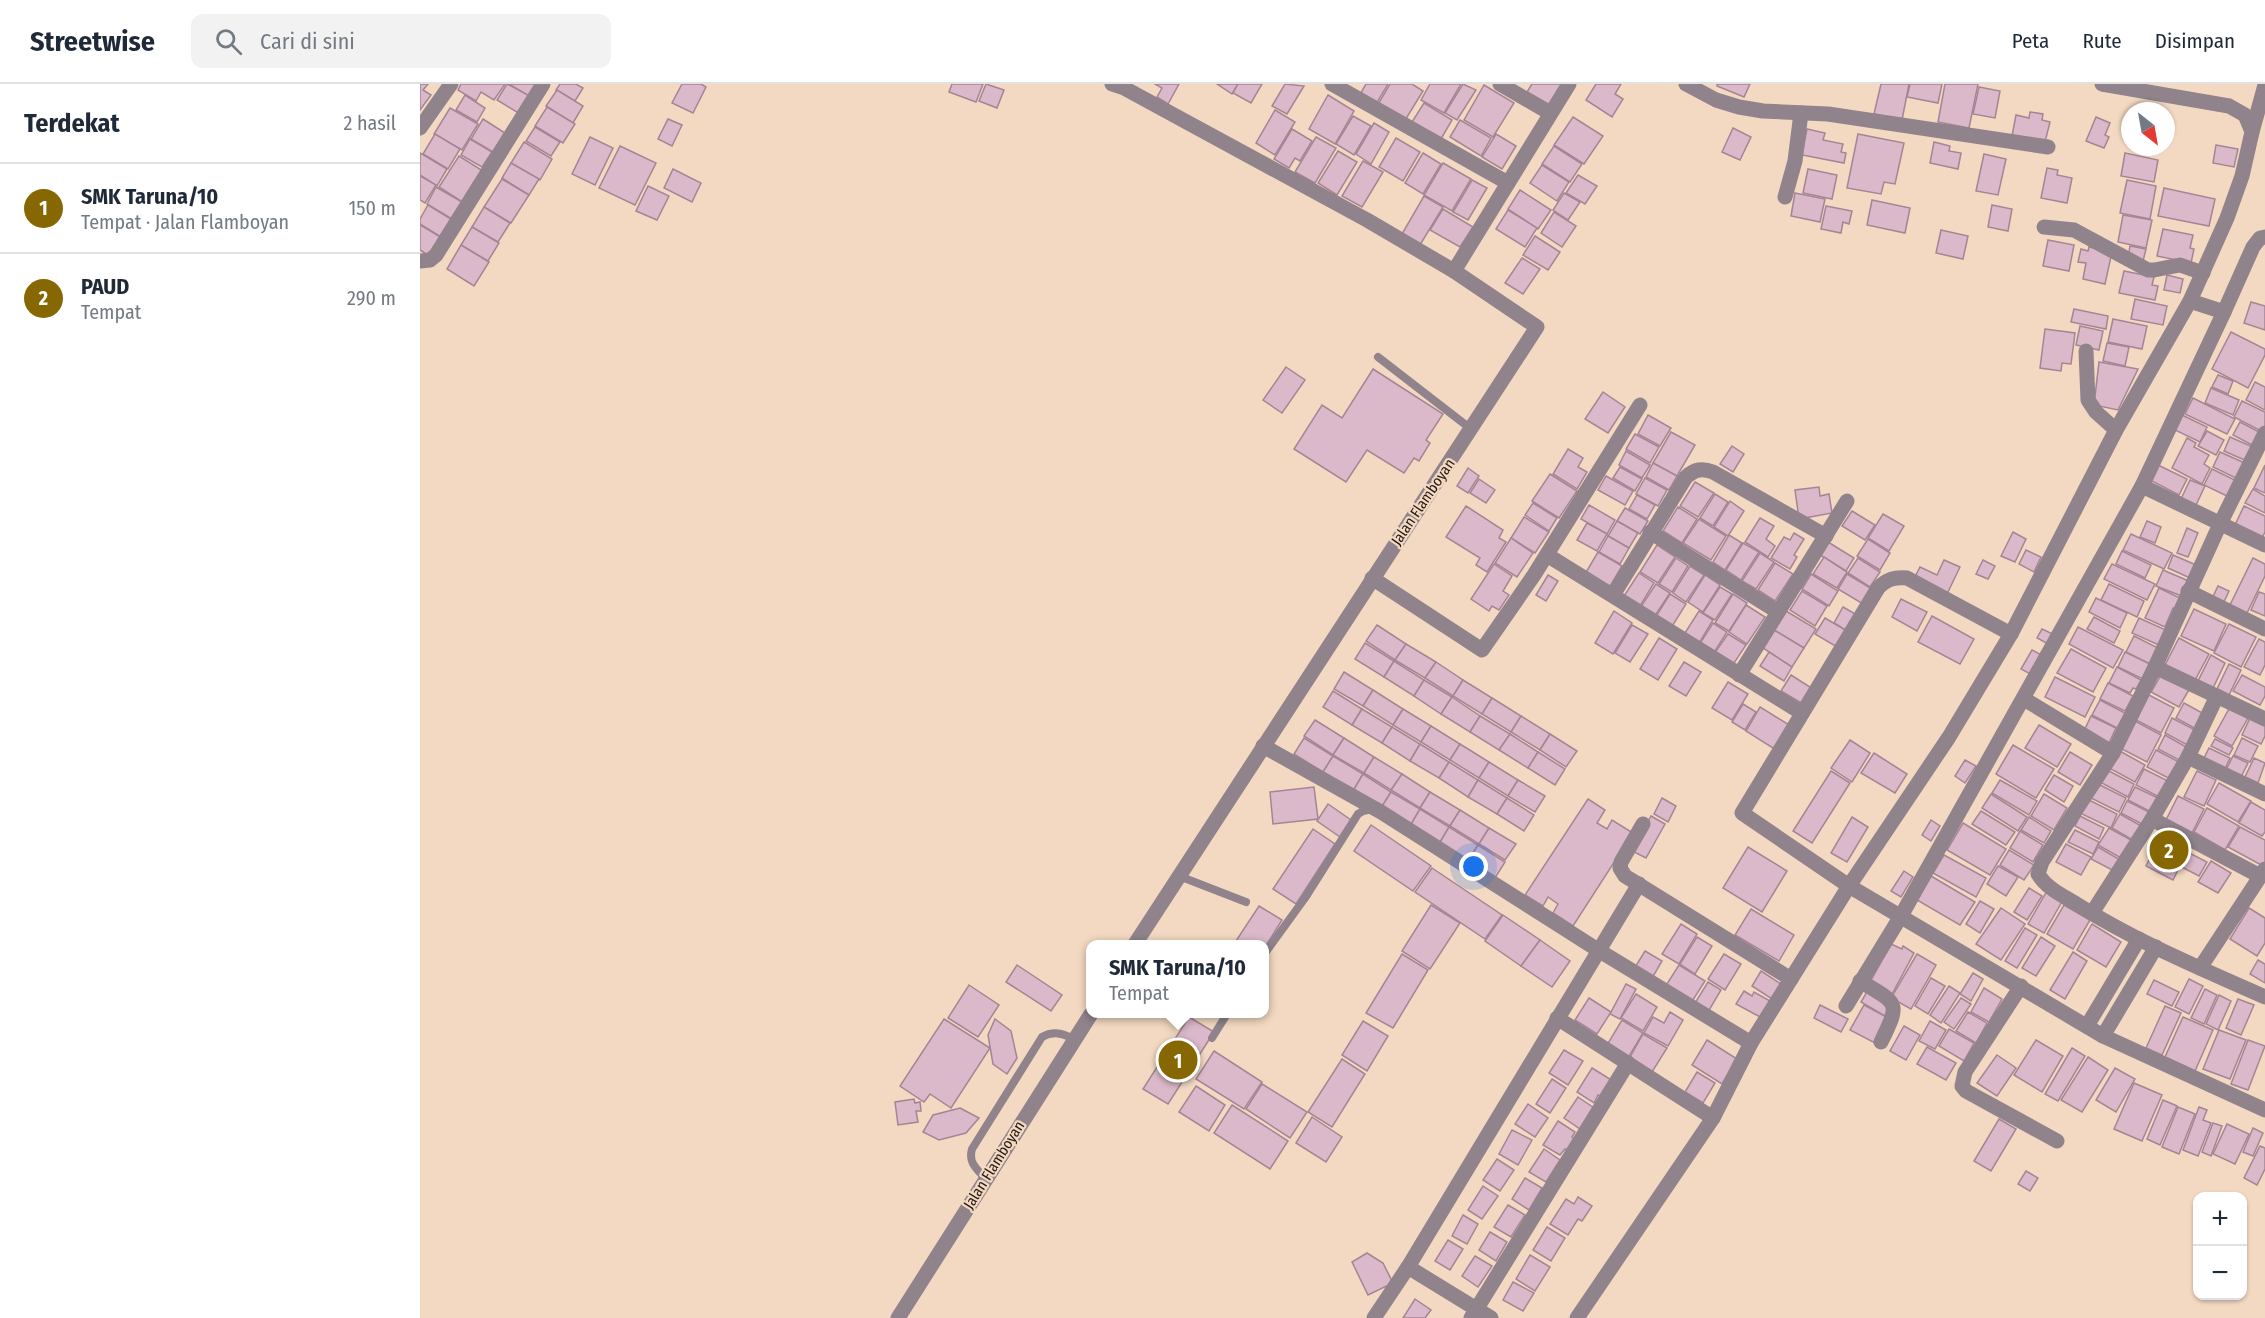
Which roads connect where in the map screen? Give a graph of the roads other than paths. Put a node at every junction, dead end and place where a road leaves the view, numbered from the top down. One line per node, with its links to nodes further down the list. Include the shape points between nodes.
1 (451, 84): 12 (street)
2 (543, 84): 19 (street, via 436,255)
3 (1332, 84): 15 (street)
4 (1500, 84): 10 (street)
5 (1569, 84): 10 (street)
6 (1686, 84): 11 (street, via 1739,107)
7 (1121, 85): 20 (street)
8 (2110, 85): 13 (street, via 2229,106 2245,115)
9 (2265, 85): 13 (street)
10 (1550, 113): 15 (street)
11 (1801, 113): 14 (street); 16 (street, via 1795,161)
12 (420, 128)
13 (2252, 132): 21 (street, via 2242,176)
14 (2048, 147)
15 (1508, 183): 20 (street)
16 (1785, 197)
17 (2044, 227): 21 (street, via 2074,231 2148,270 2180,265)
18 (2265, 237): 23 (street, via 2253,247)
19 (420, 261)
20 (1454, 271): 27 (street, Jalan Flamboyan, via 1537,327)
21 (2203, 273): 22 (street)
22 (2193, 303): 23 (street); 28 (street)
23 (2220, 312): 30 (street)
24 (2086, 351): 28 (street, via 2088,400)
25 (1378, 357): 27 (lane)
26 (1640, 405): 36 (street)
27 (1471, 429): 37 (street, Jalan Flamboyan)
28 (2116, 430): 42 (street)
29 (2265, 433): 32 (street)
30 (2142, 486): 32 (street); 46 (street)
31 (1847, 501): 34 (street)
32 (2220, 524): 35 (street); 38 (street)
33 (1650, 532): 34 (street, via 1686,477 1704,468); 39 (street); 40 (street)
34 (1826, 536): 40 (street)
35 (2265, 545)
36 (1547, 555): 37 (street, via 1482,650); 39 (street)
37 (1372, 578): 49 (street, Jalan Flamboyan)
38 (2188, 591): 41 (street); 43 (street)
39 (1613, 595): 44 (street)
40 (1778, 612): 44 (street)
41 (2265, 629)
42 (2011, 634): 47 (street, via 1907,578 1890,579 1878,588); 59 (street)
43 (2156, 666): 45 (street); 50 (street)
44 (1739, 675): 47 (street)
45 (2217, 696): 48 (street); 51 (street)
46 (2024, 699): 50 (street); 62 (street)
47 (1802, 713): 59 (street, via 1742,813)
48 (2265, 718)
49 (1263, 746): 53 (street); 57 (street, Jalan Flamboyan)
50 (2113, 753): 61 (street, via 2038,874 2045,883)
51 (2188, 757): 52 (street); 54 (street)
52 (2265, 794)
53 (1381, 812): 66 (lane, via 1369,808 1358,814); 67 (street)
54 (2152, 819): 56 (street); 61 (street)
55 (1643, 824): 58 (street, via 1620,868)
56 (2263, 873): 68 (street)
57 (1179, 876): 60 (lane); 64 (street, Jalan Flamboyan)
58 (1639, 884): 67 (street); 69 (street)
59 (1849, 886): 62 (street); 69 (street)
60 (1246, 902)
61 (2091, 913): 63 (street)
62 (1901, 916): 70 (street); 71 (street)
63 (2139, 939): 65 (street); 77 (street)
64 (1138, 940)
65 (2156, 947): 68 (street); 78 (street)
66 (1269, 948)
67 (1598, 950): 76 (street); 82 (street)
68 (2200, 968): 72 (street)
69 (1791, 979): 82 (street)
70 (1860, 981): 73 (street); 81 (street, via 1886,996 1894,1008)
71 (2021, 986): 77 (street); 86 (street, via 1965,1072 1962,1086)
72 (2265, 997)
73 (1846, 1006)
74 (1088, 1018): 80 (street, Jalan Flamboyan)
75 (1224, 1018): 79 (lane)
76 (1557, 1018): 83 (street); 88 (street)
77 (2087, 1026): 78 (street)
78 (2103, 1036): 84 (street)
79 (1212, 1038)
80 (1075, 1039): 87 (street, Jalan Flamboyan); 87 (lane, via 1058,1033 1042,1037 972,1149 974,1166)
81 (1881, 1042)
82 (1751, 1043): 85 (street)
83 (1628, 1063): 85 (street); 89 (street)
84 (2265, 1110)
85 (1713, 1118): 93 (street)
86 (2057, 1141)
87 (986, 1178): 90 (street, Jalan Flamboyan)
88 (1408, 1267): 89 (street); 91 (street)
89 (1474, 1314): 92 (street)
90 (898, 1318)
91 (1374, 1318)
92 (1491, 1318)
93 (1577, 1318)

